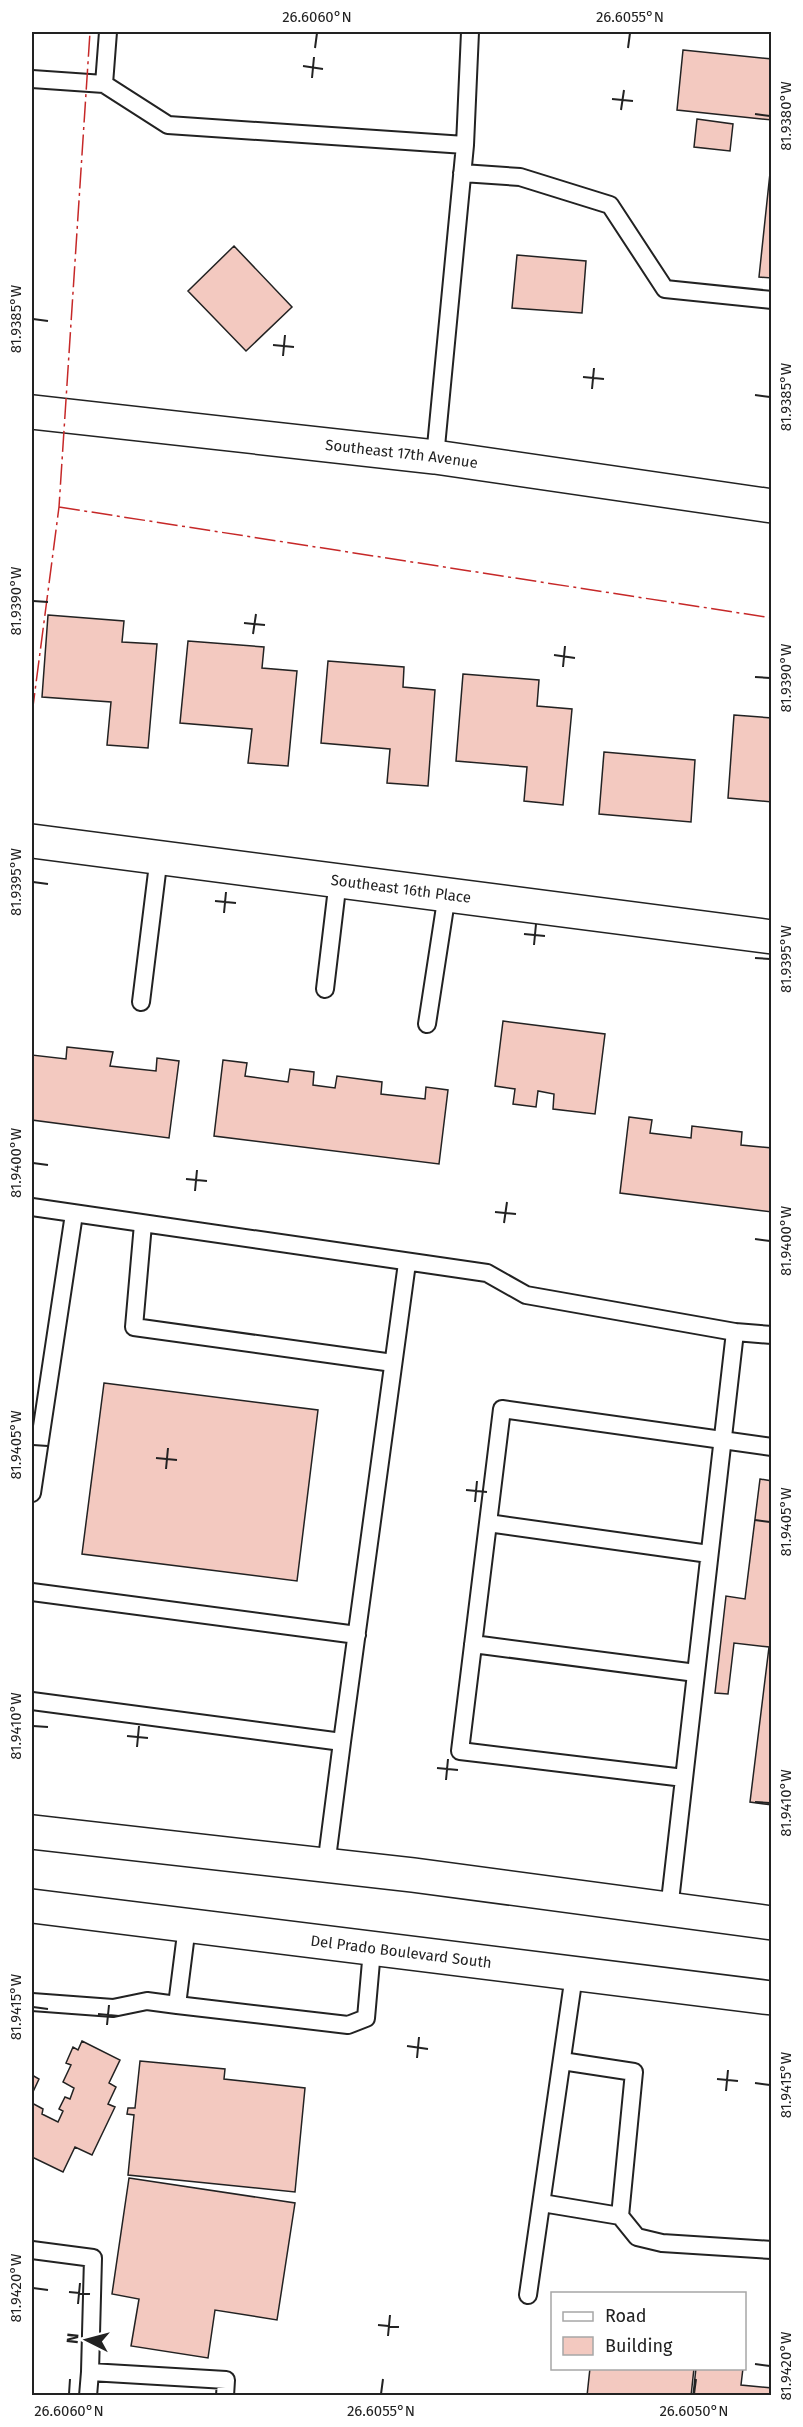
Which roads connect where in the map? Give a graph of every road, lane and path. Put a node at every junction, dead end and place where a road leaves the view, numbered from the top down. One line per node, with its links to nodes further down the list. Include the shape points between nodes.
1 (108, 32): 4 (lane)
2 (470, 32): 5 (lane)
3 (32, 79): 4 (lane)
4 (104, 84): 5 (lane, via 168,125)
5 (465, 145): 6 (lane)
6 (462, 173): 7 (lane, via 520,177 610,205 665,289); 9 (lane)
7 (771, 300)
8 (32, 412): 9 (street, Southeast 17th Avenue)
9 (435, 457): 10 (street, Southeast 17th Avenue)
10 (771, 506)
11 (32, 841): 12 (street, Southeast 16th Place)
12 (159, 856): 13 (street, Southeast 16th Place); 17 (lane)
13 (338, 880): 14 (street, Southeast 16th Place); 16 (lane)
14 (447, 894): 15 (street, Southeast 16th Place); 18 (lane)
15 (771, 937)
16 (325, 989)
17 (141, 1002)
18 (427, 1024)
19 (32, 1207): 20 (lane)
20 (74, 1214): 21 (lane); 28 (lane)
21 (143, 1224): 22 (lane); 25 (lane, via 134,1328)
22 (407, 1263): 23 (lane, via 487,1273 526,1295); 25 (lane)
23 (735, 1332): 24 (lane); 26 (lane)
24 (771, 1335)
25 (393, 1363): 32 (lane)
26 (723, 1440): 27 (lane); 29 (lane, via 502,1410); 30 (lane)
27 (771, 1447)
28 (32, 1493)
29 (488, 1523): 30 (lane); 33 (lane)
30 (709, 1554): 34 (lane)
31 (32, 1592): 32 (lane)
32 (357, 1635): 36 (lane)
33 (473, 1644): 34 (lane); 37 (lane, via 460,1751)
34 (696, 1673): 37 (lane)
35 (32, 1701): 36 (lane)
36 (342, 1742): 39 (lane)
37 (684, 1779): 41 (lane)
38 (32, 1832): 39 (street)
39 (326, 1866): 41 (street)
40 (32, 1906): 43 (street, Del Prado Boulevard South)
41 (669, 1910): 42 (street)
42 (771, 1923)
43 (187, 1926): 44 (street, Del Prado Boulevard South); 48 (lane)
44 (372, 1950): 45 (street, Del Prado Boulevard South); 48 (lane, via 366,2018 348,2025)
45 (574, 1975): 46 (street, Del Prado Boulevard South); 49 (lane)
46 (771, 1998)
47 (32, 2002): 48 (lane, via 113,2008 147,2001)
48 (177, 2005)
49 (562, 2061): 50 (lane); 51 (lane, via 634,2073)
50 (542, 2204): 51 (lane); 54 (lane)
51 (620, 2216): 53 (lane, via 637,2236 662,2243)
52 (32, 2250): 55 (lane, via 93,2258)
53 (771, 2250)
54 (528, 2295)
55 (90, 2372): 56 (lane); 57 (lane, via 226,2380)
56 (88, 2396)
57 (225, 2396)

